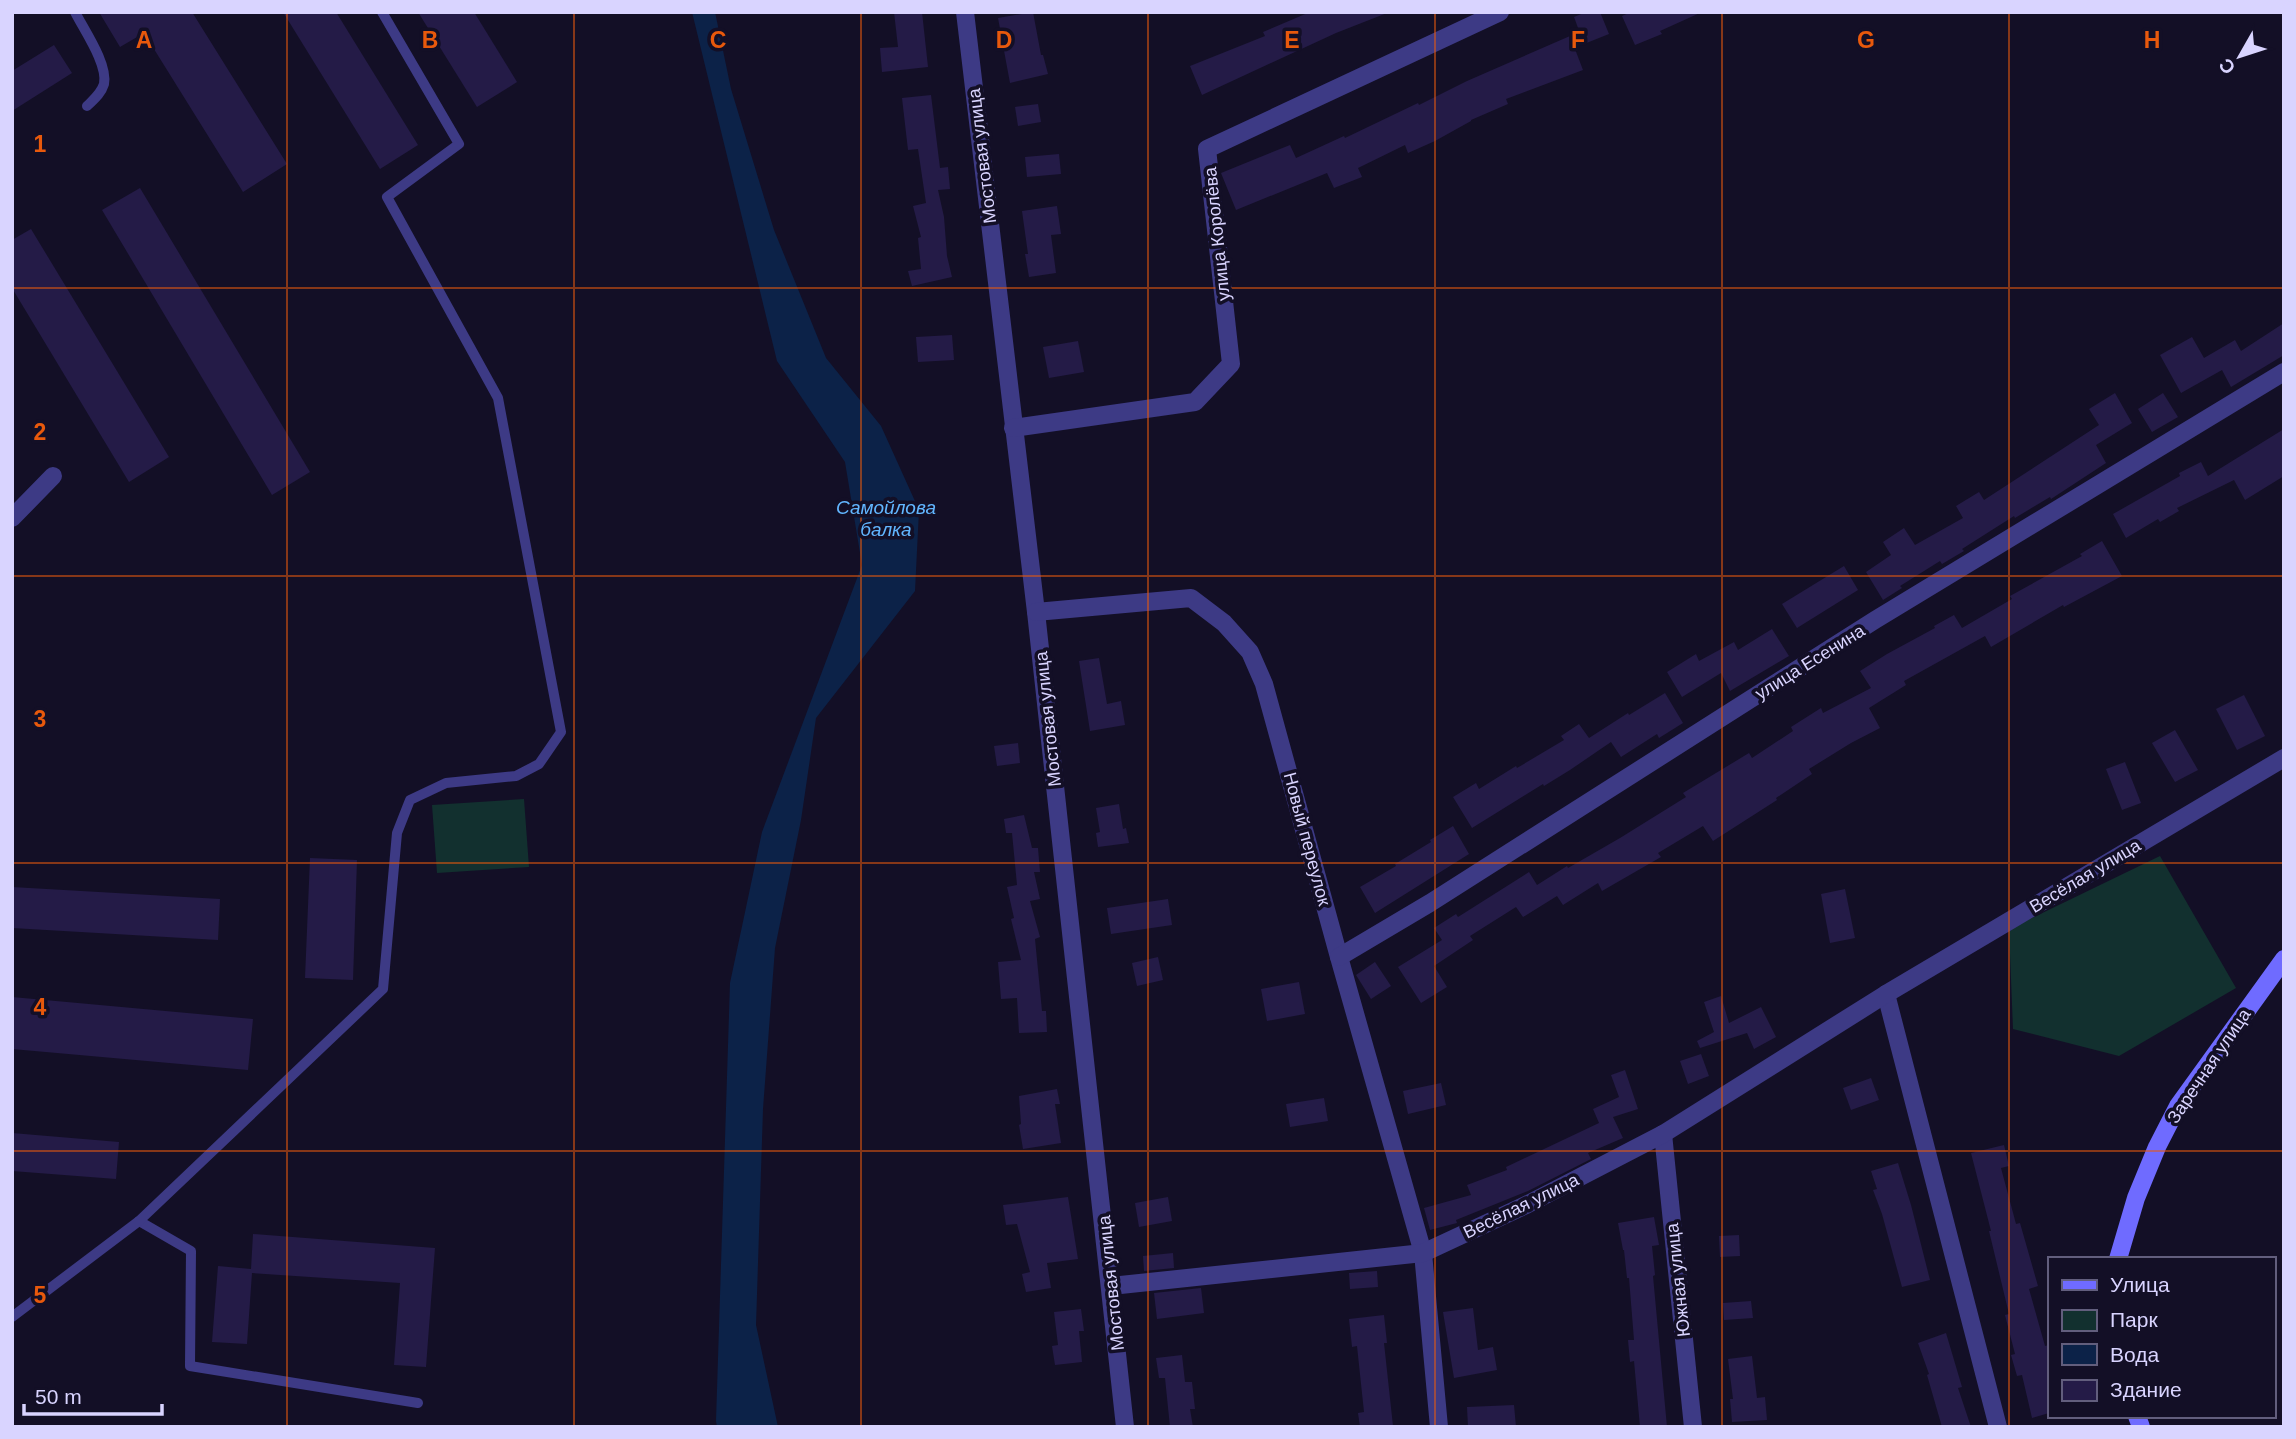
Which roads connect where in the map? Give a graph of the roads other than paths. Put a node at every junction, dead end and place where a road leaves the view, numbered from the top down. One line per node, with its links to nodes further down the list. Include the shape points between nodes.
1 (75, 12): 5 (lane, via 99,57 104,83)
2 (382, 12): 16 (lane, via 459,144 387,197 498,398 561,732 539,764 516,776 446,783 410,800 397,833 383,989)
3 (965, 12): 7 (street, Мостовая улица)
4 (1500, 12): 7 (street, улица Королёва, via 1207,149 1231,364 1195,402)
5 (87, 106)
6 (2284, 372): 12 (street, улица Есенина, via 1886,613 1430,904)
7 (1013, 428): 10 (street, Мостовая улица)
8 (53, 476): 9 (street)
9 (12, 518)
10 (1037, 612): 12 (street, Новый переулок, via 1191,598 1250,652 1264,684); 19 (street, Мостовая улица)
11 (2284, 758): 14 (street, Весёлая улица)
12 (1339, 957): 17 (street, Новый переулок)
13 (2284, 959): 18 (street, Заречная улица, via 2178,1105 2136,1198)
14 (1886, 994): 15 (street, Весёлая улица); 25 (street)
15 (1663, 1134): 17 (street, Весёлая улица); 24 (street, Южная улица)
16 (139, 1221): 20 (lane); 21 (lane, via 191,1251 190,1366)
17 (1423, 1253): 19 (street, Весёлая улица); 23 (street, Новый переулок)
18 (2119, 1257)
19 (1111, 1286): 22 (street, Мостовая улица)
20 (12, 1317)
21 (418, 1403)
22 (1125, 1427)
23 (1439, 1427)
24 (1693, 1427)
25 (1998, 1427)

